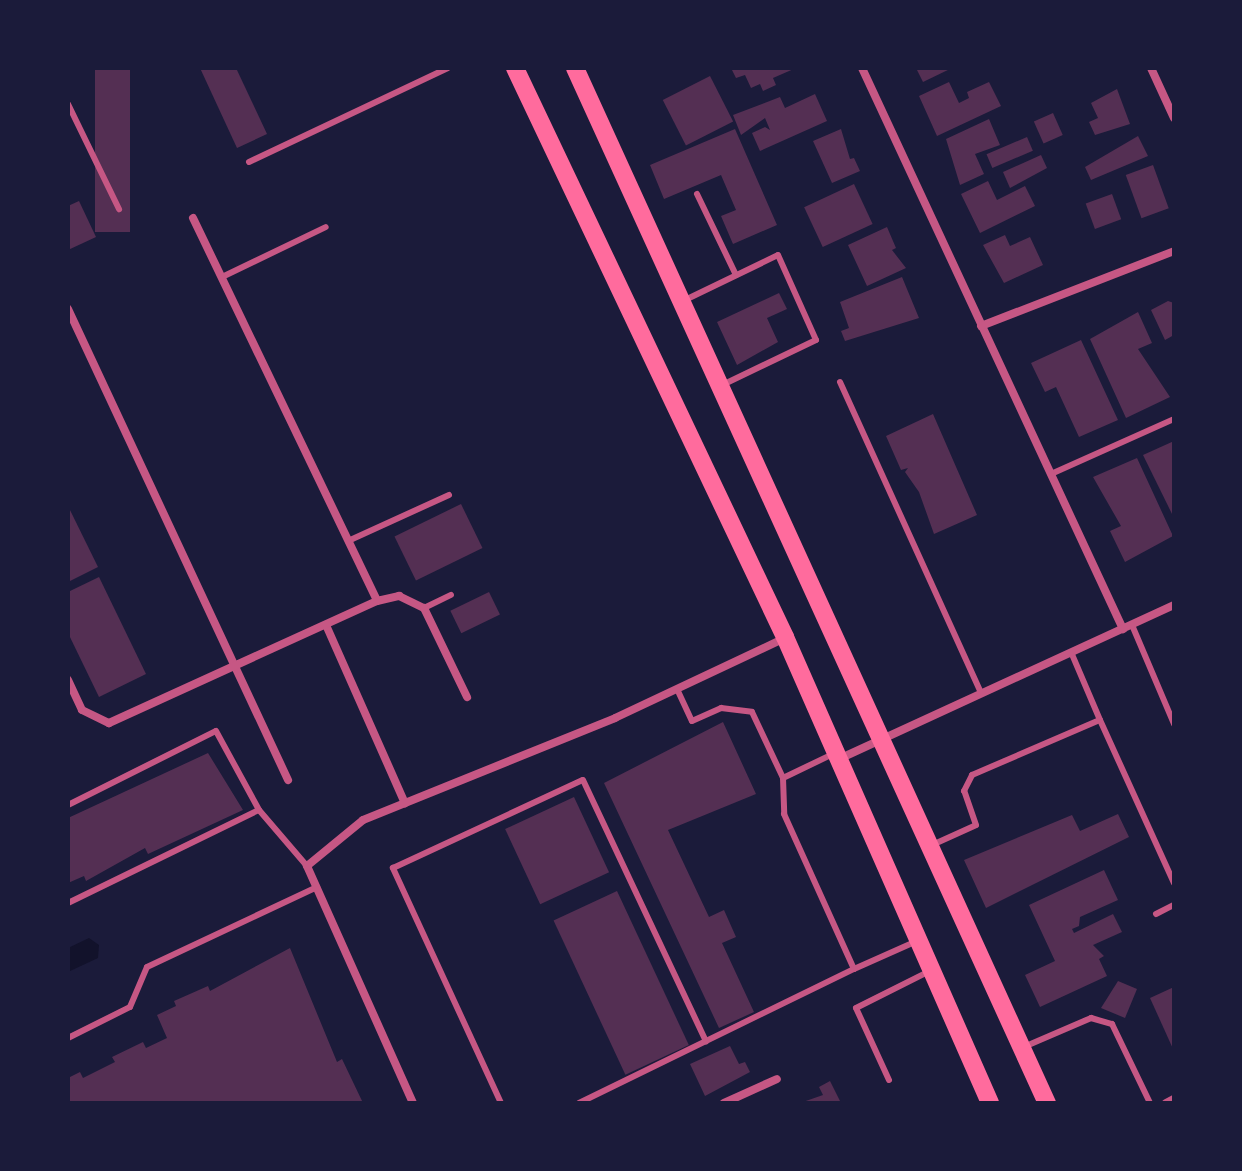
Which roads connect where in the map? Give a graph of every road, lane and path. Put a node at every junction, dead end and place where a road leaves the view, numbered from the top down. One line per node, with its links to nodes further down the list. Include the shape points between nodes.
1 (448, 68): 8 (lane)
2 (515, 68): 31 (main road)
3 (575, 68): 16 (main road)
4 (862, 68): 18 (street)
5 (1151, 68): 7 (street)
6 (68, 104): 10 (lane)
7 (1174, 118)
8 (249, 162)
9 (697, 194): 14 (lane)
10 (119, 209)
11 (193, 218): 15 (street)
12 (326, 227): 15 (lane)
13 (1174, 251): 18 (street)
14 (736, 275): 16 (lane); 20 (lane, via 778,255 816,340)
15 (222, 277): 24 (street)
16 (681, 302): 20 (main road)
17 (68, 309): 33 (street)
18 (981, 326): 22 (street)
19 (840, 382): 36 (lane)
20 (720, 386): 40 (main road)
21 (1174, 419): 22 (lane)
22 (1051, 474): 30 (street)
23 (449, 495): 24 (lane)
24 (348, 541): 26 (street)
25 (451, 595): 28 (lane)
26 (377, 601): 28 (street, via 399,596); 29 (street)
27 (1174, 605): 30 (street)
28 (424, 608): 37 (street)
29 (326, 625): 33 (street); 44 (street)
30 (1127, 627): 32 (street); 39 (lane)
31 (785, 637): 35 (street); 41 (main road)
32 (1071, 652): 36 (street); 38 (lane)
33 (236, 666): 34 (street, via 109,723 82,710); 43 (street)
34 (68, 680)
35 (677, 689): 42 (lane, via 692,721 721,708 752,712); 44 (street)
36 (981, 693): 40 (street)
37 (467, 697)
38 (1100, 720): 47 (lane, via 972,775 964,791 976,825); 49 (lane)
39 (1174, 724)
40 (884, 737): 41 (street); 47 (main road)
41 (837, 756): 42 (lane); 54 (main road)
42 (783, 778): 55 (lane, via 784,814)
43 (288, 780)
44 (405, 803): 48 (street, via 363,820)
45 (68, 805): 46 (lane, via 216,731)
46 (259, 810): 48 (lane); 51 (lane)
47 (932, 845): 59 (main road)
48 (307, 866): 50 (street)
49 (1174, 883)
50 (317, 887): 57 (lane, via 147,967 130,1007); 64 (street)
51 (68, 903)
52 (1174, 905): 53 (lane)
53 (1156, 914)
54 (918, 941): 55 (lane); 56 (main road)
55 (854, 969): 58 (lane)
56 (931, 970): 61 (lane, via 856,1008); 63 (main road)
57 (68, 1038)
58 (706, 1041): 65 (lane, via 583,780 393,868); 66 (lane)
59 (1022, 1048): 68 (main road); 69 (lane, via 1091,1018 1112,1024)
60 (777, 1079): 67 (street)
61 (889, 1080)
62 (1174, 1099): 70 (street)
63 (986, 1102)
64 (413, 1103)
65 (501, 1103)
66 (579, 1103)
67 (724, 1103)
68 (1047, 1103)
69 (1150, 1103)
70 (1166, 1103)

